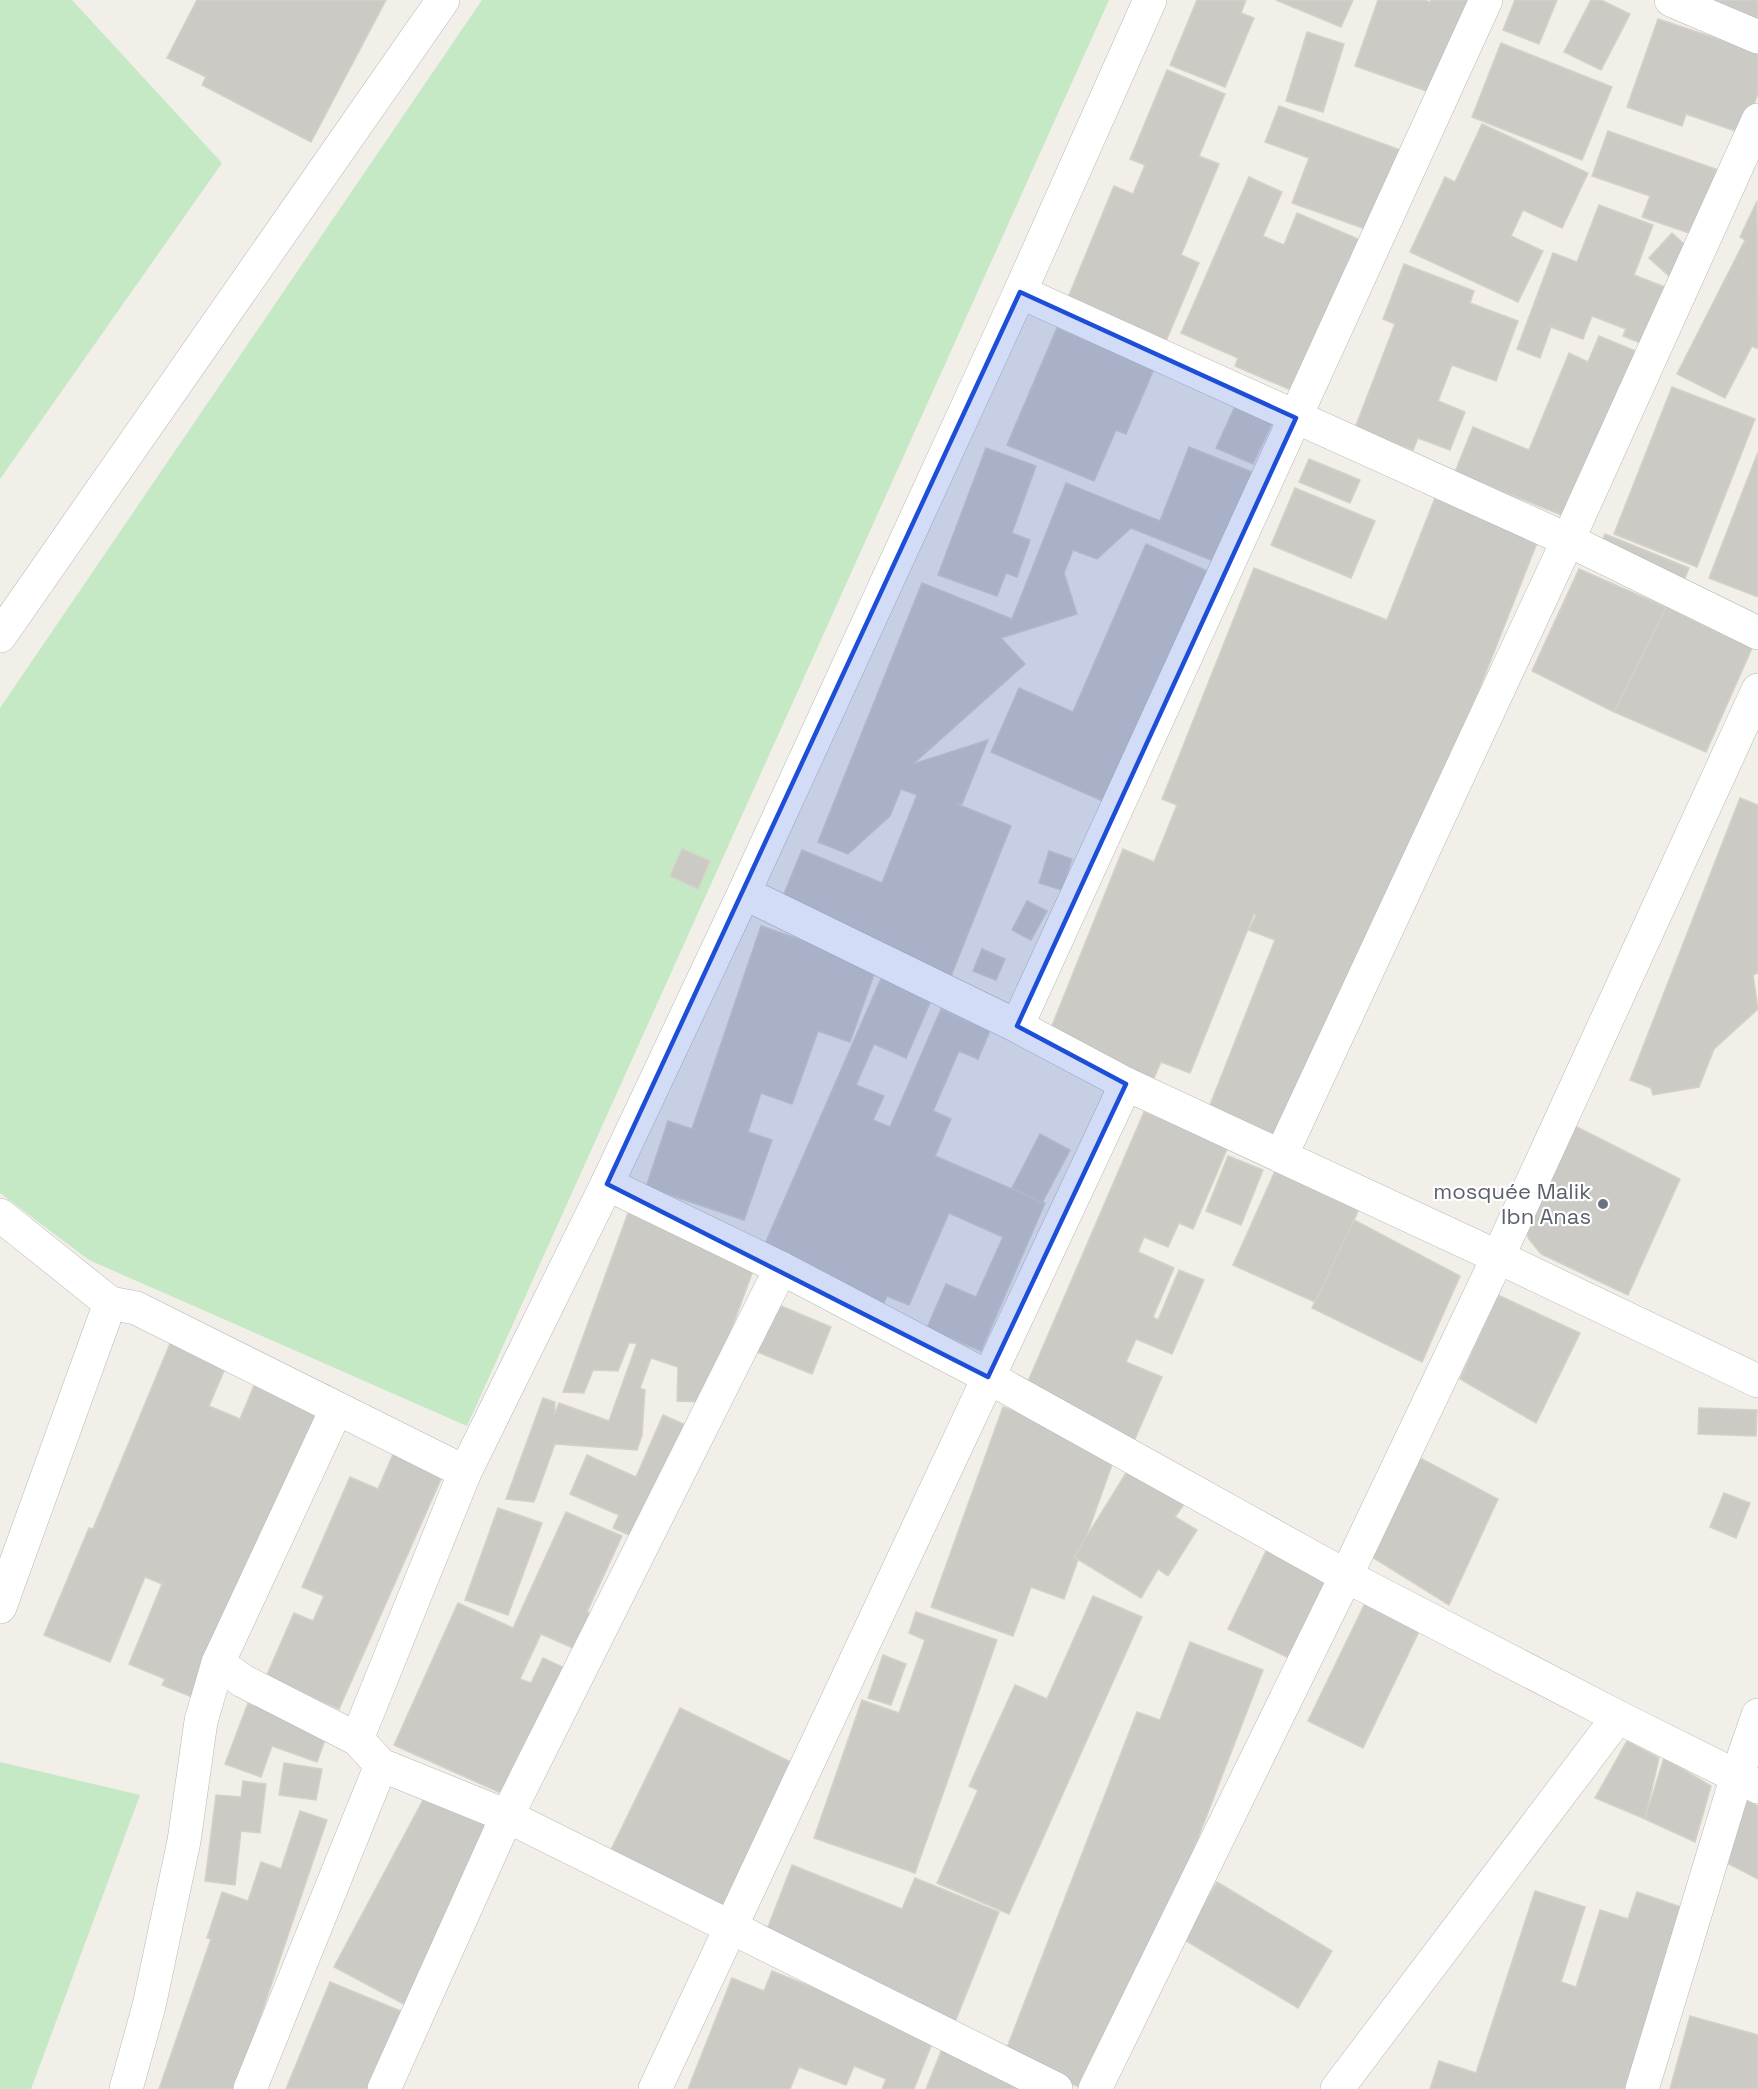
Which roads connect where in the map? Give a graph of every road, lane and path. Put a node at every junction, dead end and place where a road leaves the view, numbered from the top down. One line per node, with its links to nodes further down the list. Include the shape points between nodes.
1 (443, 0): 11 (street)
2 (1150, 0): 7 (street)
3 (1486, 0): 8 (street)
4 (1671, 0): 5 (street)
5 (1758, 37)
6 (1758, 120): 9 (street)
7 (1020, 292): 8 (street); 13 (street)
8 (1296, 418): 9 (street); 14 (street)
9 (1568, 540): 10 (street); 16 (street)
10 (1758, 633)
11 (0, 636)
12 (1758, 690): 19 (street)
13 (744, 893): 14 (street); 17 (street)
14 (1017, 1026): 15 (street)
15 (1126, 1084): 16 (street); 22 (street)
16 (1281, 1156): 19 (street)
17 (607, 1184): 20 (street); 25 (street)
18 (0, 1215): 21 (street)
19 (1498, 1257): 23 (street); 26 (street)
20 (781, 1268): 22 (street); 34 (street)
21 (110, 1303): 24 (street, via 136,1308); 27 (street)
22 (988, 1377): 26 (street); 35 (street)
23 (1758, 1381)
24 (336, 1410): 25 (street); 28 (street)
25 (465, 1472): 31 (street)
26 (1346, 1576): 30 (street); 41 (street)
27 (0, 1607)
28 (218, 1663): 31 (street, via 243,1681); 36 (street, via 201,1721 184,1841 149,2006)
29 (1758, 1715): 33 (street)
30 (1618, 1717): 33 (street); 42 (street)
31 (357, 1739): 32 (street)
32 (381, 1765): 34 (street); 37 (street)
33 (1748, 1781): 43 (street)
34 (507, 1816): 35 (street); 38 (street)
35 (730, 1928): 39 (street); 40 (street)
36 (126, 2089)
37 (250, 2089)
38 (384, 2089)
39 (655, 2089)
40 (1056, 2089)
41 (1095, 2089)
42 (1337, 2089)
43 (1642, 2089)

